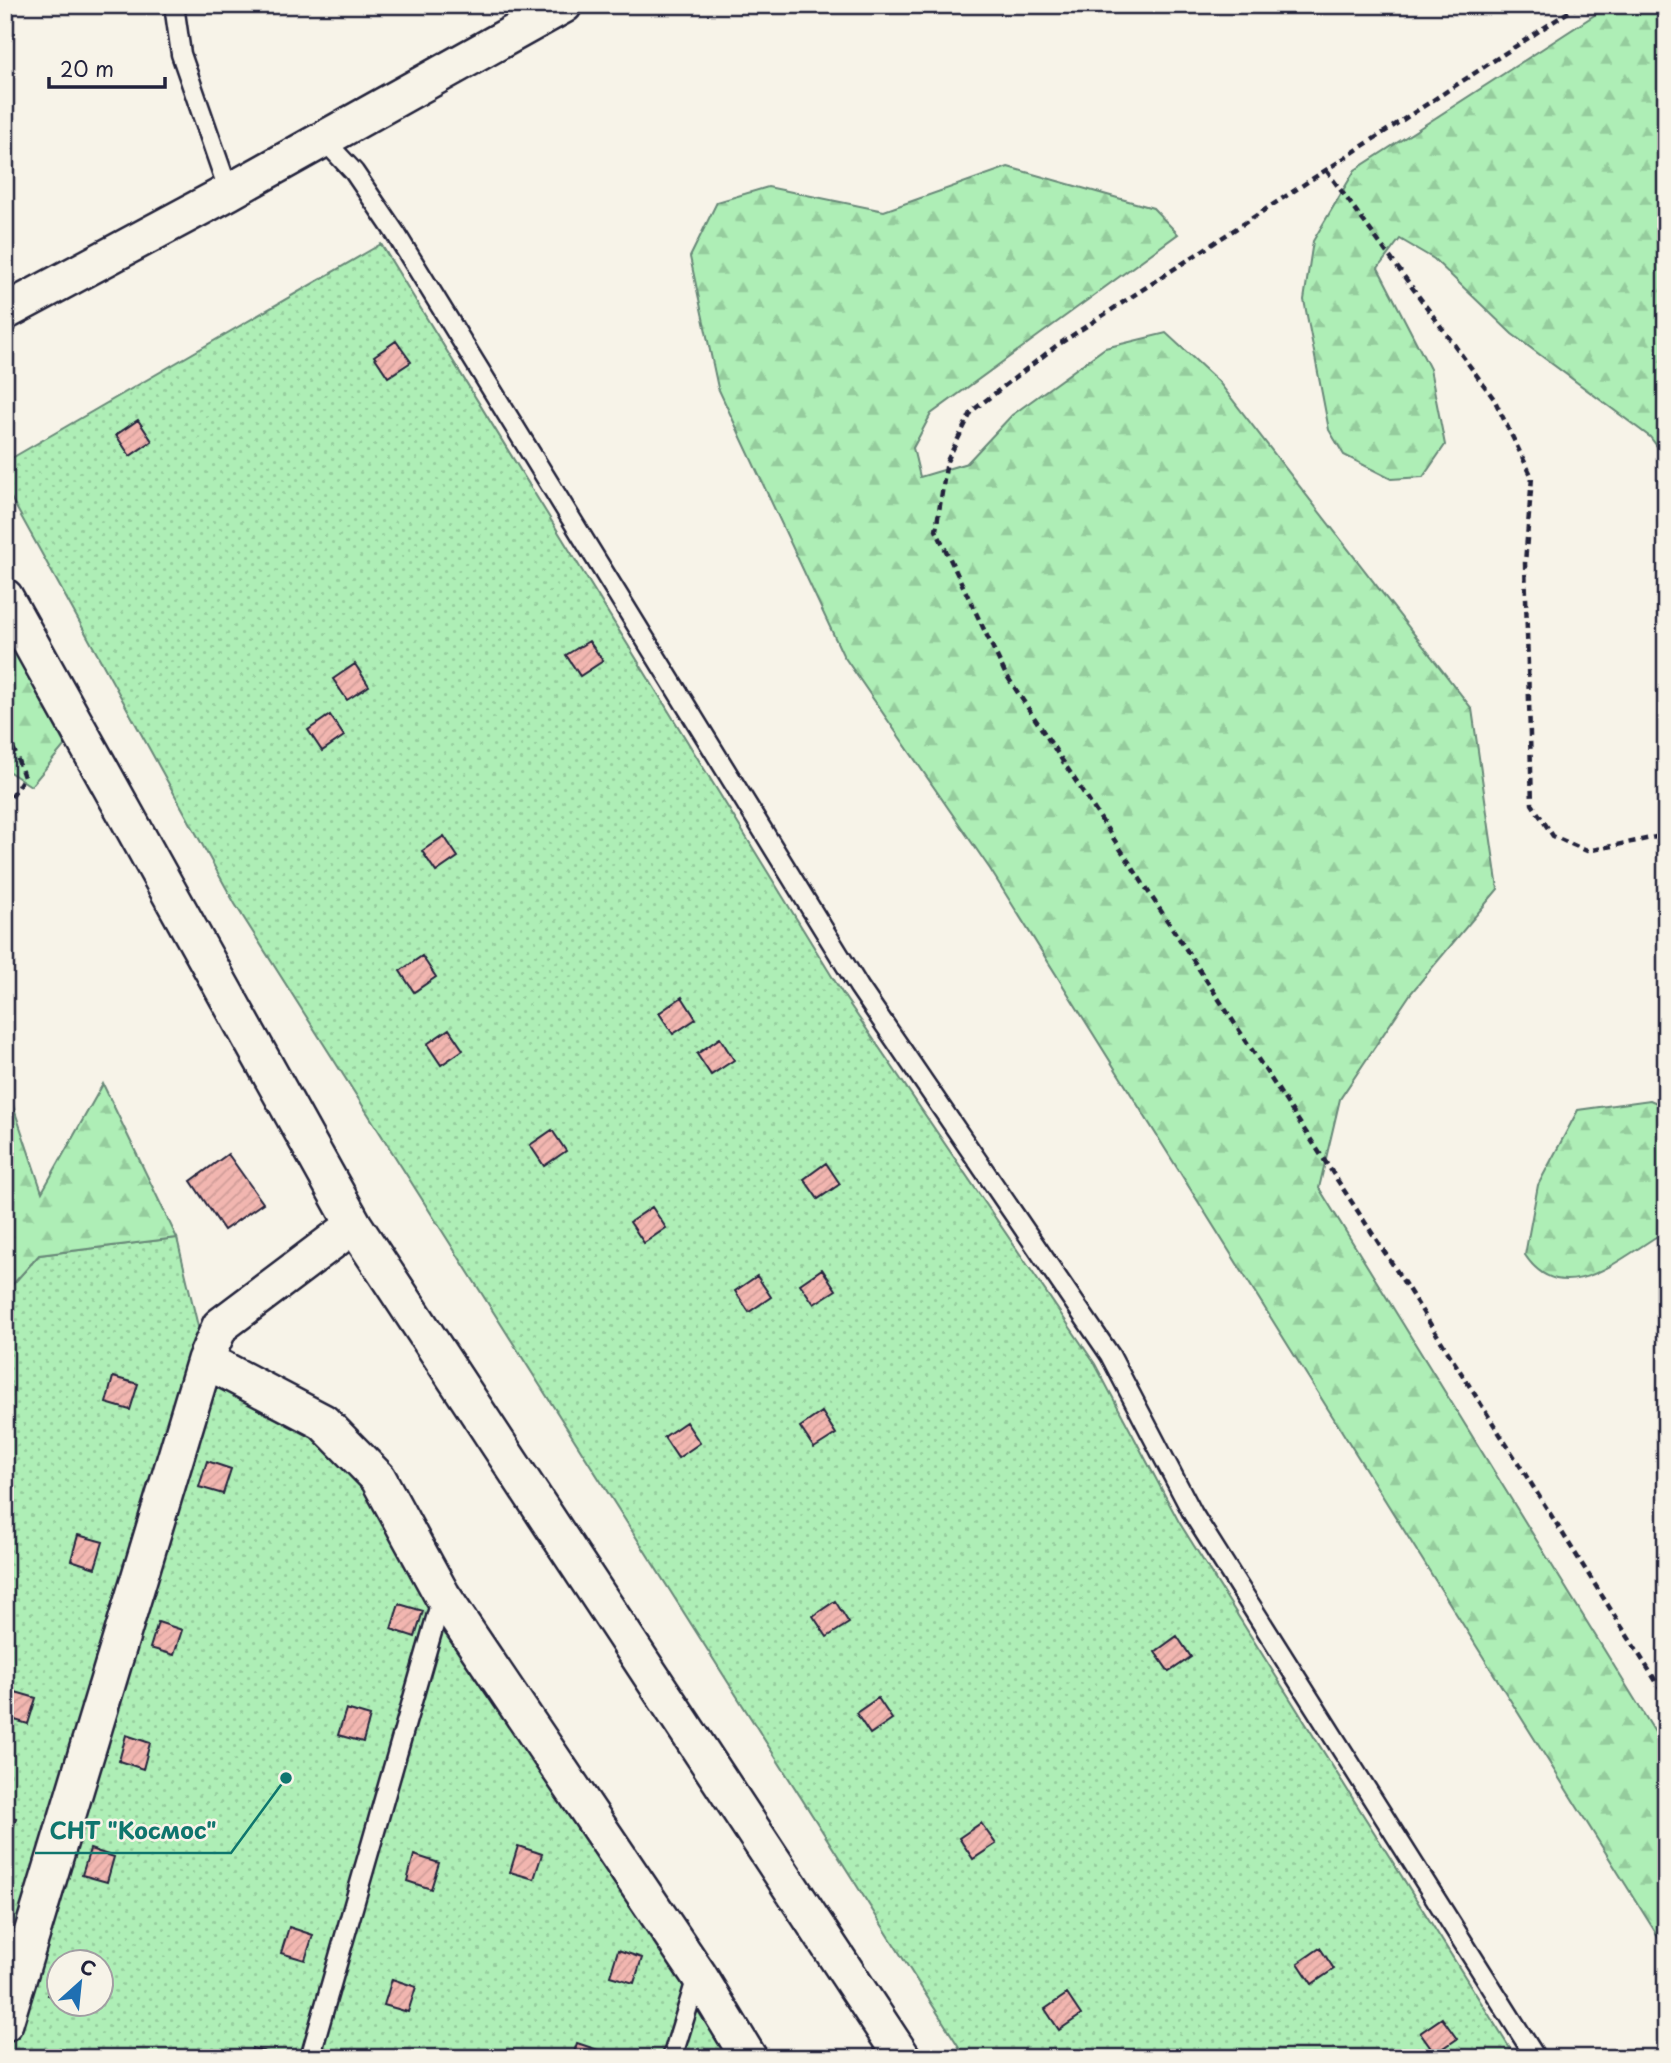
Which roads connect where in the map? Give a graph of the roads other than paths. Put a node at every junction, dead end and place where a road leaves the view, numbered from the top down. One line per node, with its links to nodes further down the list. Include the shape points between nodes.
1 (174, 5): 4 (lane, via 181,54)
2 (554, 8): 3 (street)
3 (323, 139): 4 (street); 16 (lane, via 354,172 396,234 859,987 1110,1355 1194,1514)
4 (229, 192): 5 (street)
5 (5, 312)
6 (5, 597): 7 (street)
7 (354, 1225): 8 (street, via 220,1326); 15 (street)
8 (205, 1360): 9 (street, via 323,1422 378,1478); 11 (street)
9 (442, 1595): 10 (street); 12 (lane)
10 (698, 1974): 13 (lane); 14 (street)
11 (5, 2023)
12 (310, 2058)
13 (672, 2058)
14 (749, 2058)
15 (903, 2058)
16 (1536, 2058)

